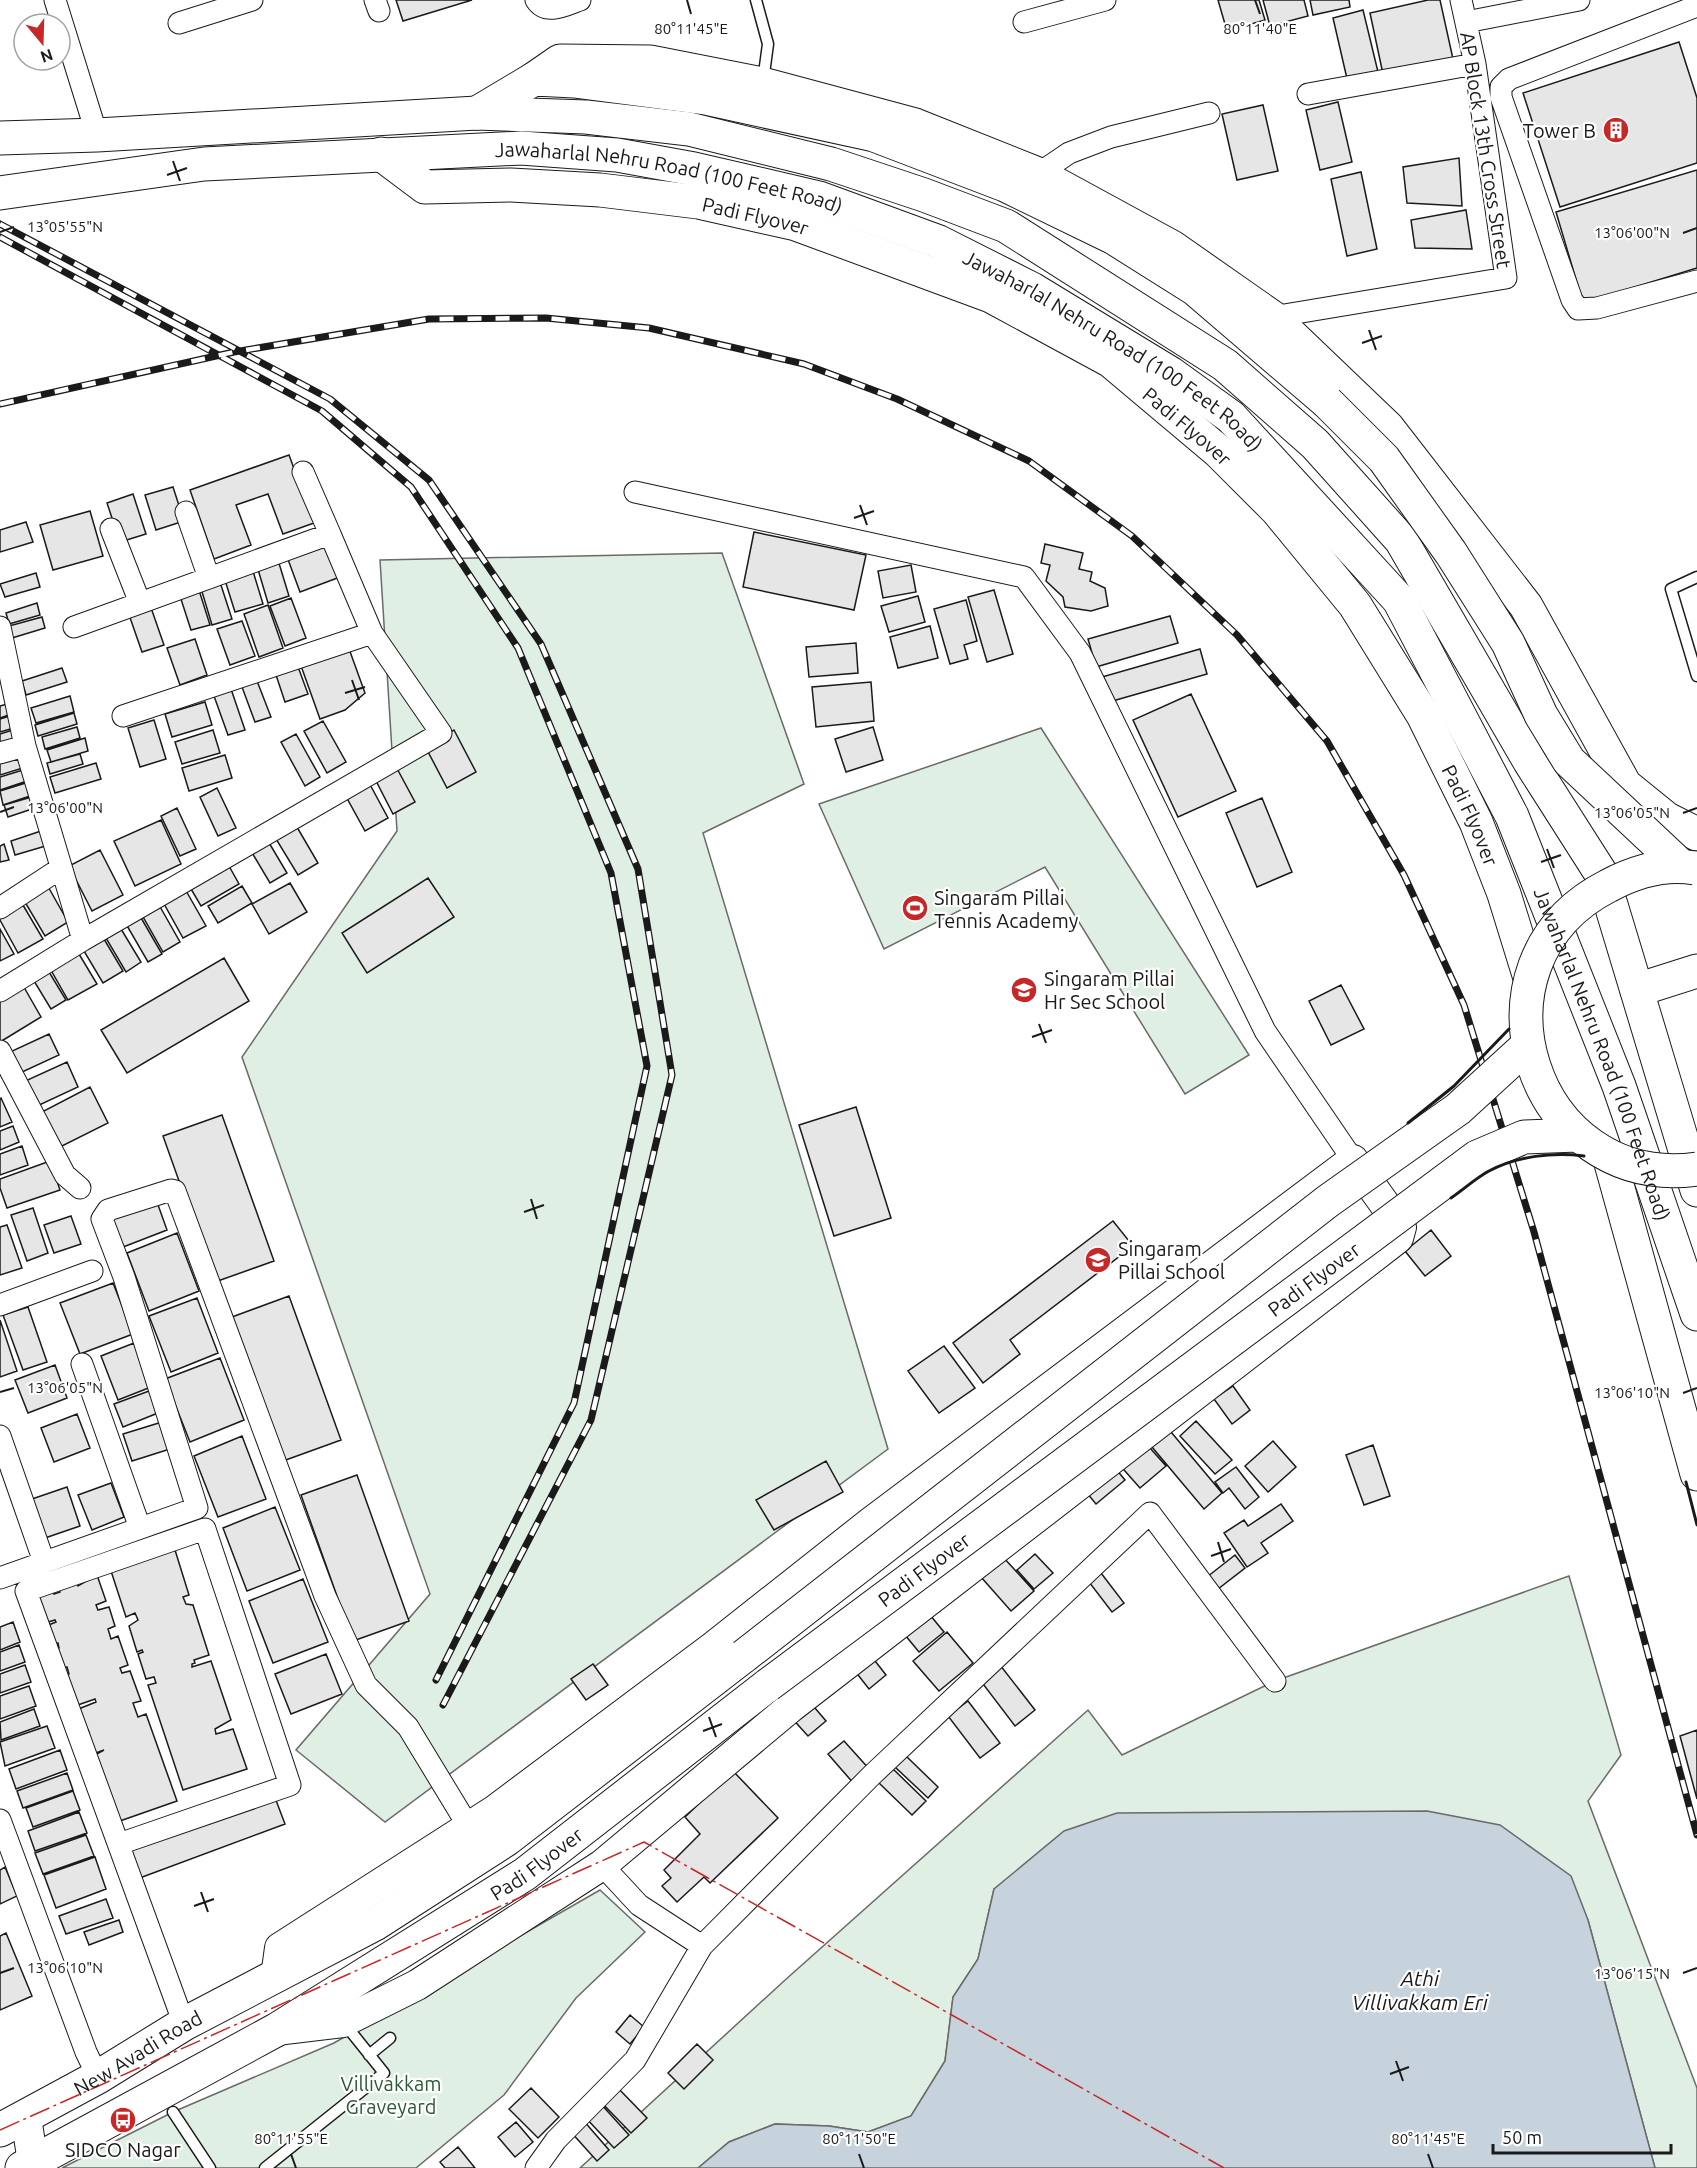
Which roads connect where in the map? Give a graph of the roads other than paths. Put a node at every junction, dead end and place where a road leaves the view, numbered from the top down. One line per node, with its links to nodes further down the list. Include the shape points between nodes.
1 (55, 0): 19 (street)
2 (252, 0): 10 (street)
3 (536, 0): 4 (street, via 540,6 552,9)
4 (580, 0)
5 (756, 0): 15 (lane, via 768,44)
6 (1105, 0): 11 (street)
7 (1461, 0): 12 (street, AP Block 13th Cross Street)
8 (1579, 0): 12 (street)
9 (1697, 6): 24 (street, via 1509,79 1501,87 1501,97 1578,309 1597,308)
10 (189, 13)
11 (1024, 22)
12 (1466, 22): 13 (street, AP Block 13th Cross Street)
13 (1475, 64): 16 (street); 25 (street, AP Block 13th Cross Street, via 1506,278)
14 (534, 79): 15 (main road, via 560,61 639,62); 18 (main road); 44 (main road, Padi Flyover, bridge, via 705,98 874,135 1005,185 1114,238 1195,289 1327,402 1384,459 1451,553 1508,644 1541,715 1569,761)
15 (762, 84): 22 (main road, via 915,125)
16 (1308, 94)
17 (1209, 112): 22 (street, via 1100,141 1069,153)
18 (477, 113): 19 (main road, Jawaharlal Nehru Road (100 Feet Road)); 40 (main road, Jawaharlal Nehru Road (100 Feet Road), via 586,117 689,129 831,164 1006,226 1225,365 1315,444 1401,540)
19 (97, 135): 20 (main road, Jawaharlal Nehru Road (100 Feet Road))
20 (0, 138)
21 (381, 154): 23 (main road, Jawaharlal Nehru Road (100 Feet Road), via 204,164); 49 (main road, Padi Flyover, via 425,187 511,185 600,190 698,202 796,224 991,296 1111,361 1218,451 1276,510 1355,605 1423,715 1476,822); 62 (main road, Jawaharlal Nehru Road (100 Feet Road), via 521,148 617,155 819,198 939,242 1032,289 1170,373 1231,417 1399,600 1506,806 1619,1086)
22 (1038, 174): 25 (main road, via 1172,247)
23 (0, 193)
24 (1697, 281)
25 (1272, 317): 38 (main road, via 1388,428 1526,606)
26 (303, 472): 30 (street)
27 (635, 492): 56 (street, via 1024,577 1080,653 1265,1031)
28 (186, 512): 32 (street)
29 (111, 529): 33 (street)
30 (330, 534): 32 (street); 36 (street)
31 (1697, 577): 37 (lane, via 1671,589)
32 (209, 578): 33 (street)
33 (140, 603): 35 (street)
34 (0, 627): 41 (street)
35 (74, 627)
36 (372, 633): 39 (street); 47 (street, via 441,733)
37 (1697, 676)
38 (1575, 693): 40 (main road); 43 (main road, via 1625,785 1667,819)
39 (123, 716)
40 (1509, 726): 50 (main road, Jawaharlal Nehru Road (100 Feet Road), via 1602,875)
41 (26, 746): 42 (street); 45 (street)
42 (0, 753)
43 (1697, 834)
44 (1689, 867): 49 (main road, Padi Flyover, bridge, via 1631,873 1586,896 1551,933)
45 (61, 868): 46 (street); 47 (street)
46 (0, 908)
47 (82, 940): 51 (street)
48 (1697, 971): 50 (main road)
49 (1530, 978): 52 (main road, Padi Flyover, bridge, via 1524,1012)
50 (1637, 990): 59 (main road, Jawaharlal Nehru Road (100 Feet Road))
51 (0, 991)
52 (1527, 1046): 54 (main road, Padi Flyover, bridge, via 1544,1095); 75 (main road, Padi Flyover, bridge, via 1458,1109 1328,1201 507,1839 375,1924)
53 (0, 1051): 58 (street, via 65,1175)
54 (1578, 1135): 55 (main road, Padi Flyover, bridge); 78 (main road, Padi Flyover, bridge, via 1524,1137 1477,1157 768,1685 525,1874)
55 (1609, 1155): 57 (main road, Padi Flyover, bridge, via 1644,1168 1680,1172); 65 (main road)
56 (1353, 1160): 71 (street); 73 (street, via 1401,1227 1398,1238 791,1707)
57 (1697, 1169)
58 (80, 1188)
59 (1697, 1190)
60 (92, 1271): 61 (street)
61 (0, 1305)
62 (1697, 1314)
63 (82, 1364): 66 (street)
64 (0, 1436): 67 (street)
65 (1697, 1474)
66 (140, 1528): 67 (street); 71 (street, via 197,1508 128,1288 102,1219 108,1210 171,1190 177,1194 353,1662 366,1685 408,1727)
67 (44, 1562): 68 (street)
68 (0, 1578)
69 (1275, 1681): 74 (street, via 1150,1513 872,1775)
70 (0, 1820): 81 (street)
71 (470, 1829): 75 (street, via 280,1948)
72 (119, 1845): 72 (street, via 290,1785 205,1529 26,1591); 77 (street)
73 (602, 1865): 74 (street, via 639,1905); 76 (street, via 417,1985)
74 (702, 1946): 87 (street, via 634,2060 556,2140)
75 (276, 1977): 77 (main road, New Avadi Road)
76 (343, 2022): 78 (street); 80 (lane)
77 (184, 2024): 81 (main road, New Avadi Road)
78 (276, 2030): 84 (main road)
79 (390, 2038): 80 (lane)
80 (369, 2055): 86 (lane, via 384,2073)
81 (98, 2077): 83 (main road, New Avadi Road)
82 (173, 2112): 85 (lane)
83 (13, 2124): 84 (street)
84 (29, 2166)
85 (210, 2168)
86 (265, 2168)
87 (536, 2168)

